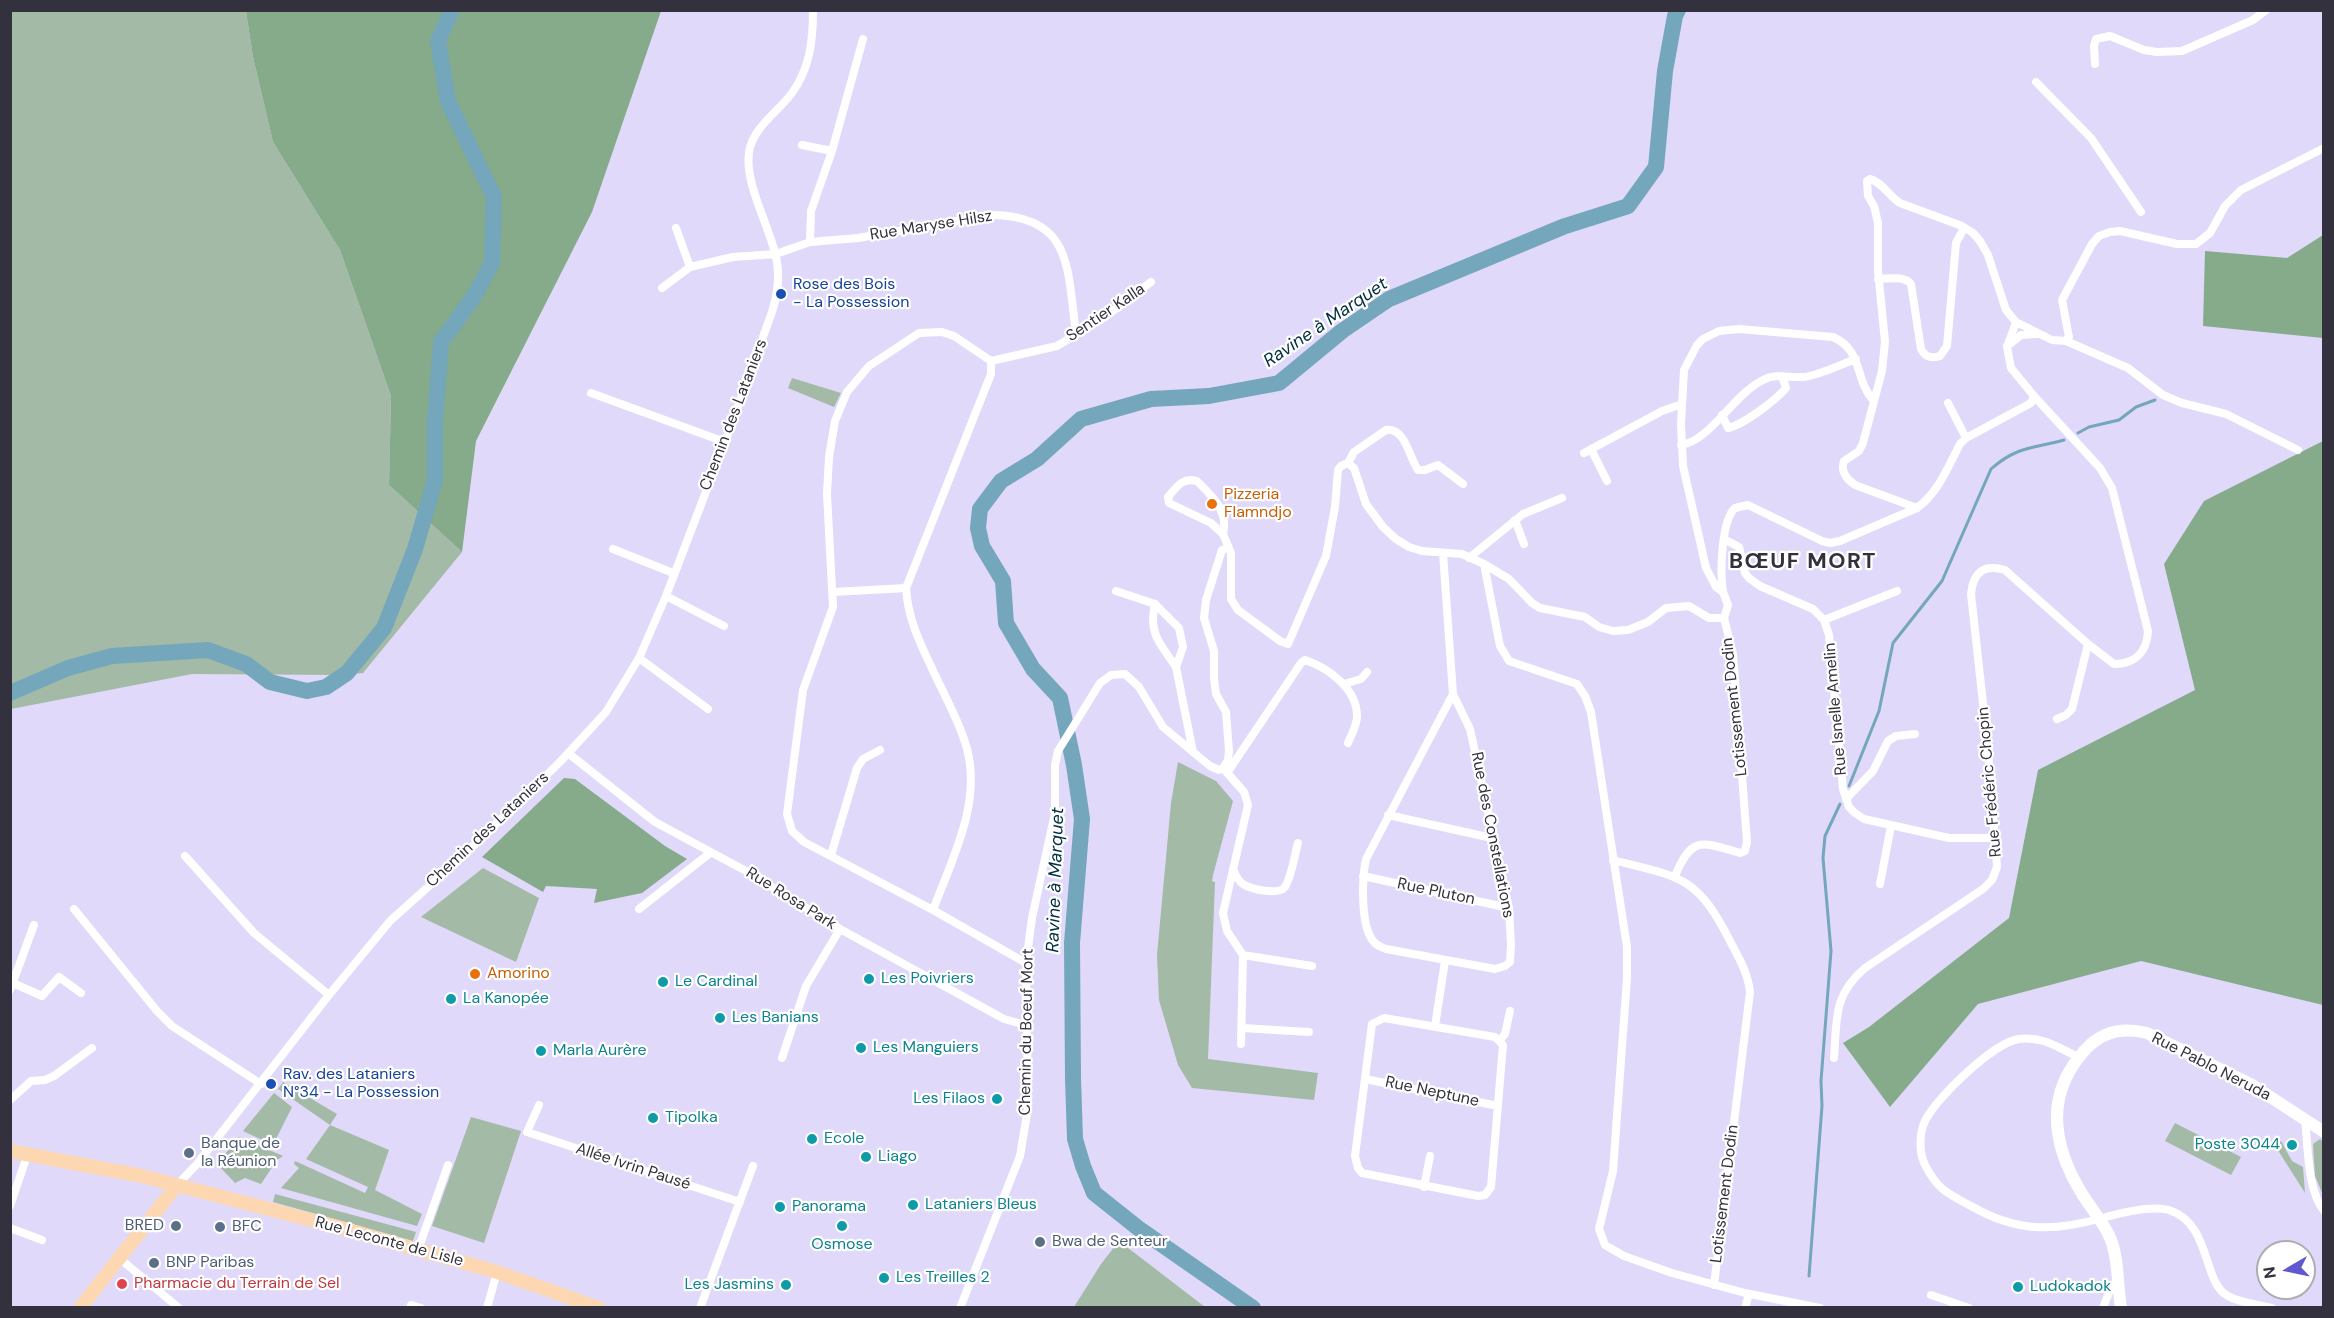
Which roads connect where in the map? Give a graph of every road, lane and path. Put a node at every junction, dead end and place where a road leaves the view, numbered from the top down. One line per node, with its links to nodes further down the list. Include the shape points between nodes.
1 (813, 10): 13 (street, Chemin des Lataniers, via 810,57 802,77 760,129 749,154 754,191)
2 (2266, 10): 4 (street, via 2253,20 2182,51 2144,50 2110,36 2096,39)
3 (863, 39): 8 (street)
4 (2095, 64)
5 (2036, 82): 9 (street, via 2091,138)
6 (802, 145): 8 (street)
7 (2324, 148): 21 (street, via 2241,190 2225,206 2210,233 2196,244 2177,244 2120,231 2099,236 2062,300 2069,337)
8 (832, 152): 12 (street, via 812,211)
9 (2141, 212)
10 (676, 228): 14 (street)
11 (1964, 228): 15 (street, via 1900,203 1879,182 1867,181 1878,223); 15 (street, via 1956,243 1947,346 1940,356 1930,358 1921,349 1908,280); 18 (street, via 1984,248 2006,310)
12 (810, 242): 13 (street, Rue Maryse Hilsz); 19 (street, Rue Maryse Hilsz, via 858,238 992,215 1033,222 1052,233 1063,250)
13 (776, 254): 14 (street, via 733,257); 33 (street, Chemin des Lataniers, via 777,294)
14 (690, 267): 17 (street)
15 (1878, 279): 28 (street, via 1884,356)
16 (1151, 282): 19 (street, Sentier Kalla, via 1105,317)
17 (662, 288)
18 (2016, 322): 20 (street); 22 (street)
19 (1076, 333): 24 (street, Sentier Kalla, via 1057,346)
20 (2037, 334): 21 (street); 22 (street, via 2021,335)
21 (2066, 341): 35 (street, via 2128,368 2163,395 2182,404 2226,414)
22 (2007, 347): 27 (street, via 2011,368)
23 (1856, 359): 25 (street, via 1815,375); 28 (street, via 1867,393); 30 (street, via 1843,341 1833,337 1739,329 1719,331 1703,339 1692,352 1684,370)
24 (991, 362): 51 (street, via 991,374); 54 (street, via 954,336 928,331 912,336 869,366 847,392 835,421 829,457 827,494)
25 (1782, 376): 31 (street, via 1762,380); 31 (street, via 1786,388 1780,395 1739,424 1728,428)
26 (591, 393): 33 (street)
27 (2034, 396): 32 (street, via 2031,403); 61 (street, Rue Frédéric Chopin, via 2100,468 2112,488 2148,631 2148,641 2140,655 2121,664 2107,660)
28 (1874, 399): 40 (street, via 1863,443 1859,451 1844,461 1844,474 1855,485)
29 (1948, 403): 32 (street)
30 (1682, 404): 34 (street); 37 (street, via 1587,451)
31 (1722, 415): 34 (street, via 1701,437)
32 (1966, 438): 40 (street, via 1934,493)
33 (725, 442): 50 (street, Chemin des Lataniers)
34 (1681, 445): 55 (street, via 1701,554 1710,578)
35 (2298, 450)
36 (1347, 464): 38 (street, via 1354,452 1391,429 1399,434 1418,470 1438,465); 45 (street, via 1338,470 1326,556 1288,644 1238,610 1231,599); 47 (street, via 1354,468 1371,512 1396,539 1422,552)
37 (1608, 481)
38 (1463, 484)
39 (1562, 498): 41 (street)
40 (1917, 508): 43 (street, via 1830,543 1748,505 1730,513)
41 (1515, 520): 44 (street); 48 (street)
42 (1223, 534): 42 (street, via 1224,522 1215,499 1197,481 1180,482 1168,497 1169,503 1212,523); 45 (street)
43 (1724, 538): 55 (street); 59 (street, Rue Isnelle Amelin, via 1739,548 1745,573 1754,583 1813,609)
44 (1524, 544)
45 (1228, 548): 74 (street, via 1222,550 1217,561 1204,610 1215,658 1215,687 1226,711 1229,751)
46 (613, 549): 50 (street)
47 (1443, 554): 48 (street); 66 (street, Rue des Constellations)
48 (1469, 558): 49 (street)
49 (1484, 564): 58 (street, via 1509,579 1540,608 1585,617 1613,631 1648,622 1666,608 1689,606 1709,618); 84 (street, Lotissement Dodin, via 1500,646 1509,662 1577,684 1585,696 1591,712)
50 (674, 573): 56 (street, Chemin des Lataniers)
51 (906, 588): 54 (street); 92 (street, via 910,619 957,721 971,769 965,824)
52 (1116, 591): 57 (street)
53 (1897, 591): 59 (street, Rue Isnelle Amelin)
54 (833, 592): 82 (street, via 829,623 803,690 787,814 792,831 804,842)
55 (1723, 592): 58 (street, via 1728,606)
56 (666, 596): 60 (street); 62 (street, Chemin des Lataniers)
57 (1155, 603): 63 (street, via 1152,627); 63 (street, via 1175,622 1183,637)
58 (1724, 618): 87 (street, Lotissement Dodin, via 1733,654 1747,842 1745,851 1740,853 1706,843 1695,845 1683,856)
59 (1824, 620): 75 (street, Rue Isnelle Amelin, via 1829,635)
60 (724, 626)
61 (2088, 644): 68 (street, via 2072,709); 79 (street, Rue Frédéric Chopin, via 2005,570 1994,566 1982,570 1972,580)
62 (639, 658): 67 (street); 72 (street, Chemin des Lataniers, via 606,712)
63 (1176, 667): 73 (street)
64 (1367, 672): 65 (street, via 1360,680)
65 (1344, 684): 70 (street, via 1357,718); 74 (street, via 1305,660)
66 (1453, 694): 76 (street, Rue des Constellations); 78 (street, Rue des Constellations, via 1470,729)
67 (708, 709)
68 (2057, 719)
69 (1915, 734): 75 (street, Rue Isnelle Amelin, via 1888,741 1873,771)
70 (1348, 743)
71 (880, 750): 82 (street, via 863,759 857,768)
72 (568, 753): 81 (street, Rue Rosa Park, via 655,822); 101 (street, Chemin des Lataniers, via 390,921)
73 (1193, 753): 74 (street, Chemin du Boeuf Mort, via 1214,768); 97 (street, Chemin du Boeuf Mort, via 1163,727 1139,687 1125,674 1111,675 1100,683 1058,751 1055,813)
74 (1225, 770): 85 (street, via 1244,792 1248,805)
75 (1846, 799): 77 (street, Rue Isnelle Amelin, via 1864,819)
76 (1388, 815): 78 (street); 86 (street, Rue des Constellations, via 1366,859)
77 (1891, 826): 79 (street, Rue Isnelle Amelin, via 1949,838); 88 (street)
78 (1492, 838): 89 (street, Rue des Constellations)
79 (1995, 838): 111 (street, Rue Frédéric Chopin, via 1997,867 1983,889 1852,979 1838,1009)
80 (1298, 843): 85 (street, via 1284,888 1279,890 1243,884)
81 (710, 853): 91 (street); 94 (street, Rue Rosa Park)
82 (831, 855): 92 (street)
83 (185, 856): 101 (street, via 254,933)
84 (1613, 860): 87 (street, Lotissement Dodin); 139 (street, Lotissement Dodin, via 1627,947 1627,978 1612,1171 1599,1229 1601,1239 1624,1256)
85 (1233, 868): 95 (street, via 1224,923)
86 (1363, 876): 89 (street, Rue Pluton); 96 (street, Rue des Constellations, via 1366,928 1372,941 1386,949)
87 (1675, 876): 139 (street, Lotissement Dodin, via 1698,890 1717,915 1749,980)
88 (1880, 884)
89 (1509, 908): 96 (street, Rue des Constellations, via 1511,945 1505,966 1495,969)
90 (74, 909): 114 (street, via 172,1026)
91 (639, 909)
92 (933, 910): 97 (street)
93 (34, 925): 99 (street)
94 (840, 929): 103 (street, Rue Rosa Park, via 1004,1019); 110 (street, via 806,986)
95 (1243, 955): 98 (street); 105 (street)
96 (1445, 961): 104 (street)
97 (1026, 963): 103 (street, Chemin du Boeuf Mort)
98 (1312, 966)
99 (12, 986): 100 (street, via 42,996 59,977)
100 (81, 993)
101 (329, 995): 114 (street, Chemin des Lataniers)
102 (1510, 1011): 107 (street)
103 (1026, 1025): 150 (street, Chemin du Boeuf Mort, via 1028,1108 1020,1156)
104 (1435, 1026): 107 (street); 113 (street, via 1377,1019 1372,1024)
105 (1242, 1028): 106 (street); 108 (street)
106 (1309, 1032)
107 (1500, 1040): 117 (street, via 1503,1052)
108 (1241, 1044)
109 (92, 1048): 115 (street, via 54,1076 31,1081)
110 (782, 1058)
111 (1834, 1058)
112 (2078, 1058): 118 (main road, Rue Pablo Neruda, via 2089,1044 2107,1034 2133,1029 2252,1085); 132 (main road, Rue Pablo Neruda, via 2058,1096 2056,1124 2074,1180); 132 (street, via 2040,1038 2016,1039 1980,1060 1936,1104 1924,1122 1923,1161 1934,1182 1947,1194 1990,1218 2036,1228)
113 (1365, 1079): 117 (street, Rue Neptune); 127 (street, via 1355,1156 1358,1168 1362,1173)
114 (261, 1084): 126 (street, Chemin des Lataniers)
115 (10, 1101)
116 (539, 1105): 128 (street, Allée Ivrin Pausé, via 527,1132)
117 (1498, 1106): 127 (street, via 1488,1192 1478,1196)
118 (2305, 1119): 119 (main road, Rue Pablo Neruda); 131 (street, via 2311,1177)
119 (2324, 1132)
120 (10, 1152): 121 (main road)
121 (27, 1156): 125 (main road); 129 (street)
122 (1430, 1156): 127 (street)
123 (448, 1165): 135 (street)
124 (753, 1166): 128 (street)
125 (148, 1178): 126 (main road, Rue Leconte de Lisle); 130 (main road)
126 (177, 1185): 130 (main road); 135 (main road, Rue Leconte de Lisle)
127 (1424, 1187)
128 (740, 1202): 149 (street)
129 (10, 1206)
130 (156, 1210): 136 (main road)
131 (2324, 1211)
132 (2100, 1219): 137 (main road, Rue Pablo Neruda, via 2112,1242); 157 (street, via 2126,1210 2167,1210 2181,1216 2202,1240 2213,1280 2226,1296)
133 (10, 1228): 134 (street)
134 (42, 1240)
135 (418, 1250): 138 (main road, Rue Leconte de Lisle)
136 (119, 1258): 143 (main road); 144 (street)
137 (2116, 1269): 140 (main road, Rue Pablo Neruda); 156 (main road, Rue Pablo Neruda)
138 (496, 1272): 147 (street); 148 (main road, Rue Leconte de Lisle)
139 (1714, 1285): 141 (street)
140 (2111, 1287): 154 (street); 155 (main road, Rue Pablo Neruda)
141 (1749, 1294): 151 (street); 152 (street)
142 (1931, 1295): 153 (street)
143 (80, 1308)
144 (179, 1308)
145 (410, 1308): 146 (street)
146 (421, 1308)
147 (487, 1308)
148 (599, 1308)
149 (700, 1308)
150 (960, 1308)
151 (1745, 1308)
152 (1820, 1308)
153 (1969, 1308)
154 (2103, 1308)
155 (2113, 1308)
156 (2121, 1308)
157 (2272, 1308)

